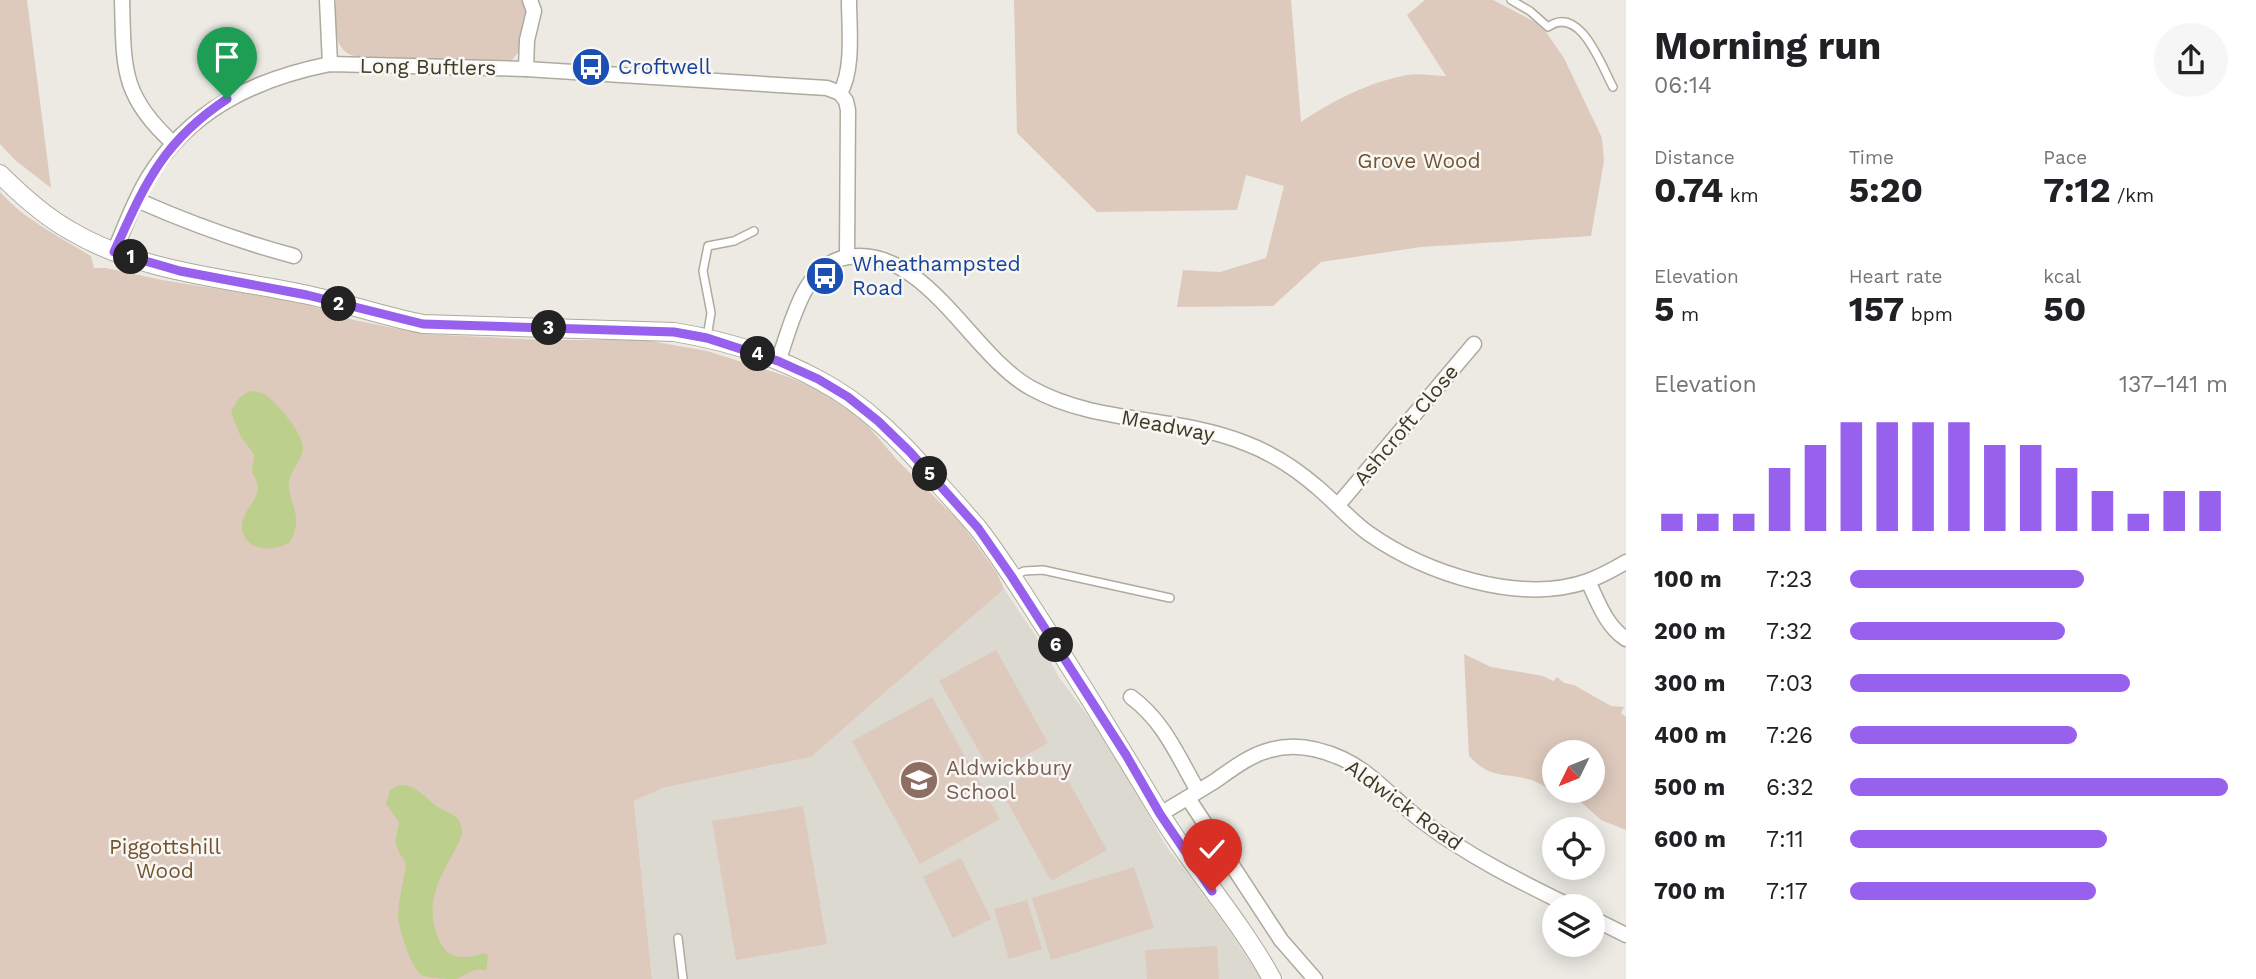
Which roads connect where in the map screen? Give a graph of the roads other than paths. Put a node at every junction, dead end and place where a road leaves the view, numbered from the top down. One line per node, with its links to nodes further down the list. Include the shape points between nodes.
1 (122, 0): 10 (street, via 128,80 155,127)
2 (327, 0): 6 (street, Long Buftlers)
3 (530, 0): 7 (street, Long Buftlers, via 534,11)
4 (849, 0): 9 (street, via 848,70)
5 (1511, 0): 8 (lane, via 1548,27 1564,20 1583,32)
6 (330, 64): 7 (street, Long Buftlers); 10 (street, Long Buftlers, via 272,79 227,99)
7 (526, 69): 9 (street, Long Buftlers)
8 (1613, 87)
9 (840, 93): 16 (street, via 848,110)
10 (173, 143): 12 (street, Long Buftlers)
11 (0, 174): 14 (street, via 47,215)
12 (137, 200): 14 (street, Long Buftlers); 15 (street, via 235,240)
13 (754, 231): 17 (lane, via 708,246 703,271 711,313)
14 (114, 252): 17 (street, via 180,271 307,295 423,324 674,332)
15 (294, 256)
16 (847, 257): 19 (street, via 822,269 810,282); 20 (street, Meadway, via 880,258 901,268 947,305 986,352 1029,387 1084,410 1242,442 1296,470)
17 (707, 338): 19 (street)
18 (1475, 344): 20 (street, Ashcroft Close)
19 (778, 361): 22 (street, via 818,379 878,421 978,528)
20 (1338, 505): 23 (street, Meadway, via 1396,551 1448,575 1530,588)
21 (1626, 562): 23 (street, Meadway)
22 (1012, 577): 24 (lane, via 1043,570); 28 (street)
23 (1588, 581): 25 (street, via 1605,617)
24 (1170, 598)
25 (1626, 639)
26 (1131, 697): 27 (street, via 1148,709 1171,740)
27 (1193, 795): 28 (street, Aldwick Road); 29 (street, Aldwick Road, via 1251,757 1272,749 1311,748 1329,753 1357,768 1455,844); 35 (street, via 1281,940)
28 (1160, 814): 34 (street, via 1258,952)
29 (1546, 894)
30 (1605, 924): 31 (street)
31 (1626, 935)
32 (678, 938): 33 (lane)
33 (683, 979)
34 (1272, 979)
35 (1315, 979)

